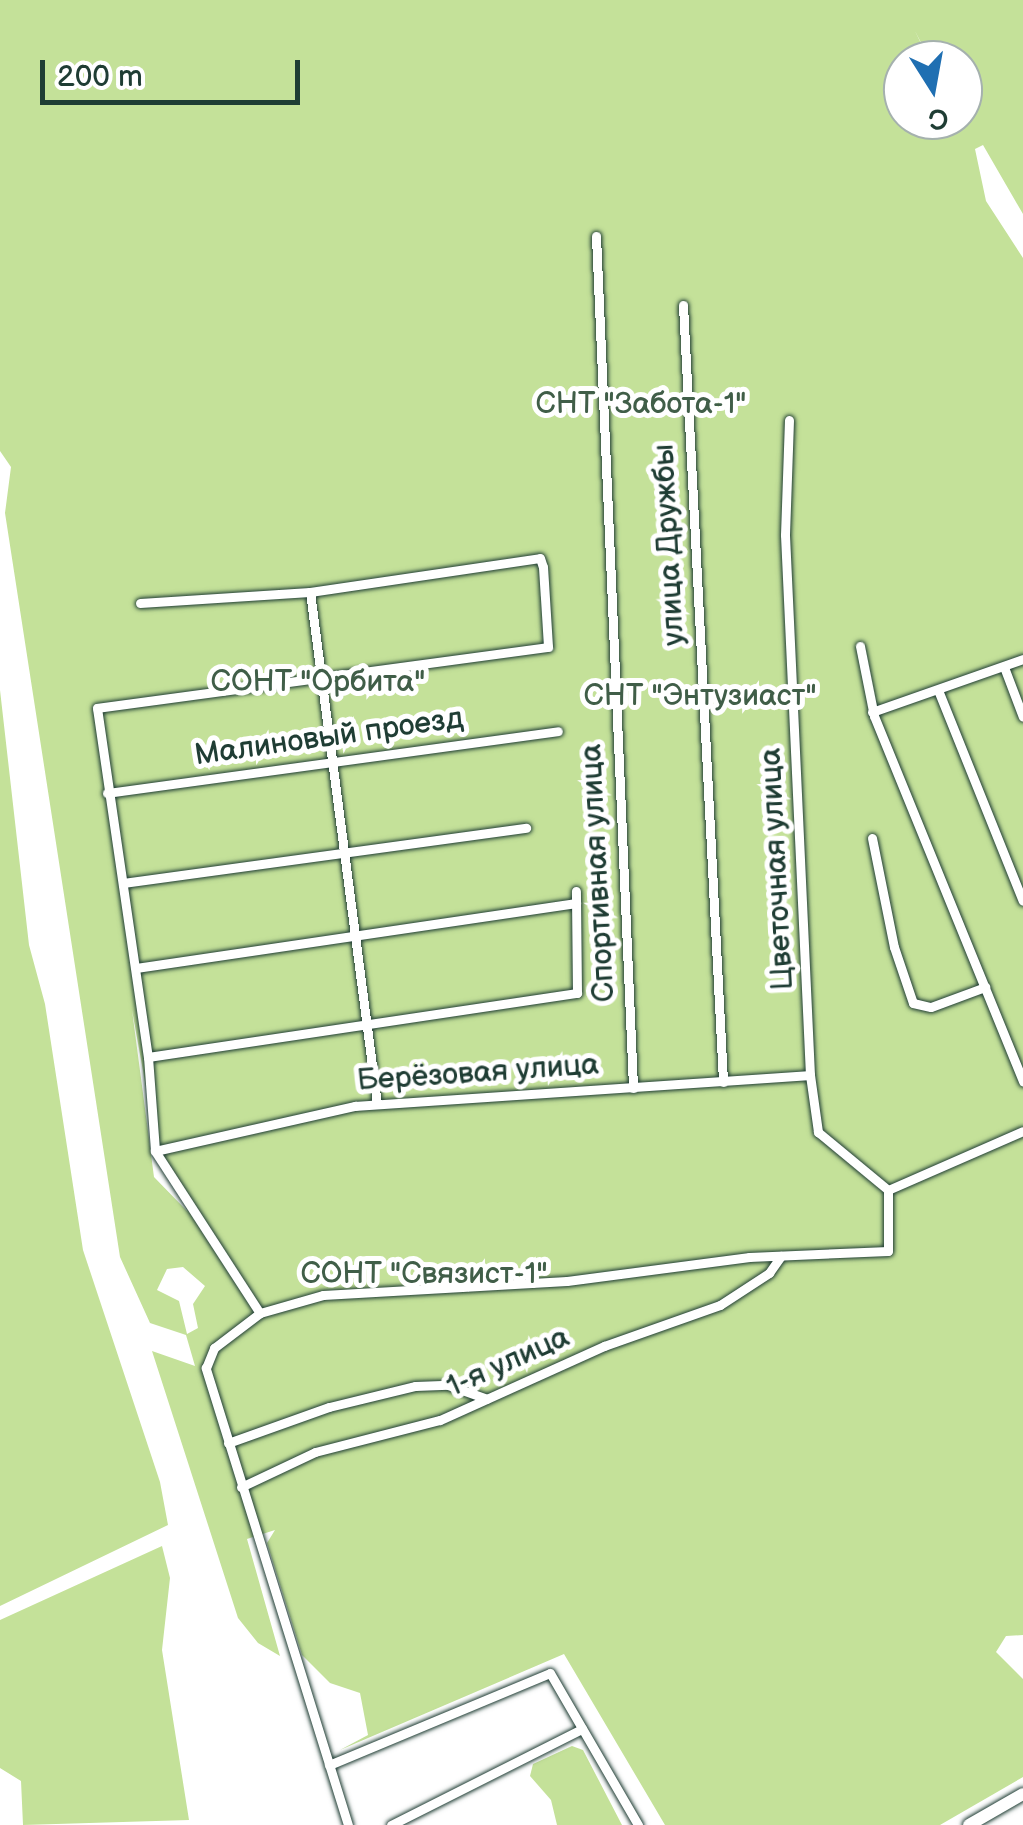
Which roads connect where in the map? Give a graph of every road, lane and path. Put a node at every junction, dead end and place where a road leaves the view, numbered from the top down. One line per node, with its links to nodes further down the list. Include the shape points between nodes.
1 (596, 236): 29 (street, Спортивная улица)
2 (684, 304): 27 (street, улица Дружбы)
3 (789, 420): 26 (street, Цветочная улица, via 785,535)
4 (310, 592): 5 (street); 9 (street); 9 (street, via 540,558 548,647)
5 (140, 603)
6 (860, 646): 11 (street)
7 (1023, 659): 8 (street)
8 (1004, 668): 10 (street); 12 (street)
9 (324, 675): 14 (street); 15 (street, via 97,708)
10 (938, 690): 11 (street); 20 (street)
11 (872, 712): 23 (street)
12 (1023, 716)
13 (558, 732): 14 (street, Малиновый проезд)
14 (336, 760): 15 (street, Малиновый проезд); 18 (street)
15 (107, 793): 19 (street)
16 (526, 828): 18 (street)
17 (872, 838): 23 (street, via 894,947 914,1003 931,1007)
18 (347, 848): 19 (street); 21 (street)
19 (123, 883): 22 (street)
20 (1023, 900)
21 (357, 936): 22 (street); 24 (street); 24 (street, via 576,897 576,992)
22 (136, 968): 25 (street)
23 (985, 987): 28 (street)
24 (369, 1021): 25 (street); 30 (street)
25 (148, 1057): 32 (street)
26 (810, 1075): 27 (street, Берёзовая улица); 33 (street, Цветочная улица, via 818,1132)
27 (722, 1082): 29 (street, Берёзовая улица)
28 (1023, 1082)
29 (634, 1088): 30 (street, Берёзовая улица)
30 (377, 1104): 32 (street, Берёзовая улица)
31 (1023, 1131): 33 (street)
32 (155, 1152): 35 (street)
33 (888, 1190): 34 (street, via 888,1251)
34 (781, 1256): 35 (street, via 567,1281 322,1295); 36 (street, 1-я улица, via 728,1301)
35 (260, 1313): 37 (street, via 206,1358)
36 (487, 1399): 37 (street, via 448,1385 415,1386 329,1406); 38 (street, 1-я улица, via 416,1428 315,1452)
37 (228, 1443): 38 (street)
38 (241, 1487): 40 (street)
39 (582, 1729): 40 (street, via 550,1673); 43 (street); 44 (street)
40 (329, 1765): 42 (street)
41 (1023, 1794): 45 (main road)
42 (348, 1825)
43 (391, 1825)
44 (638, 1825)
45 (968, 1825)

